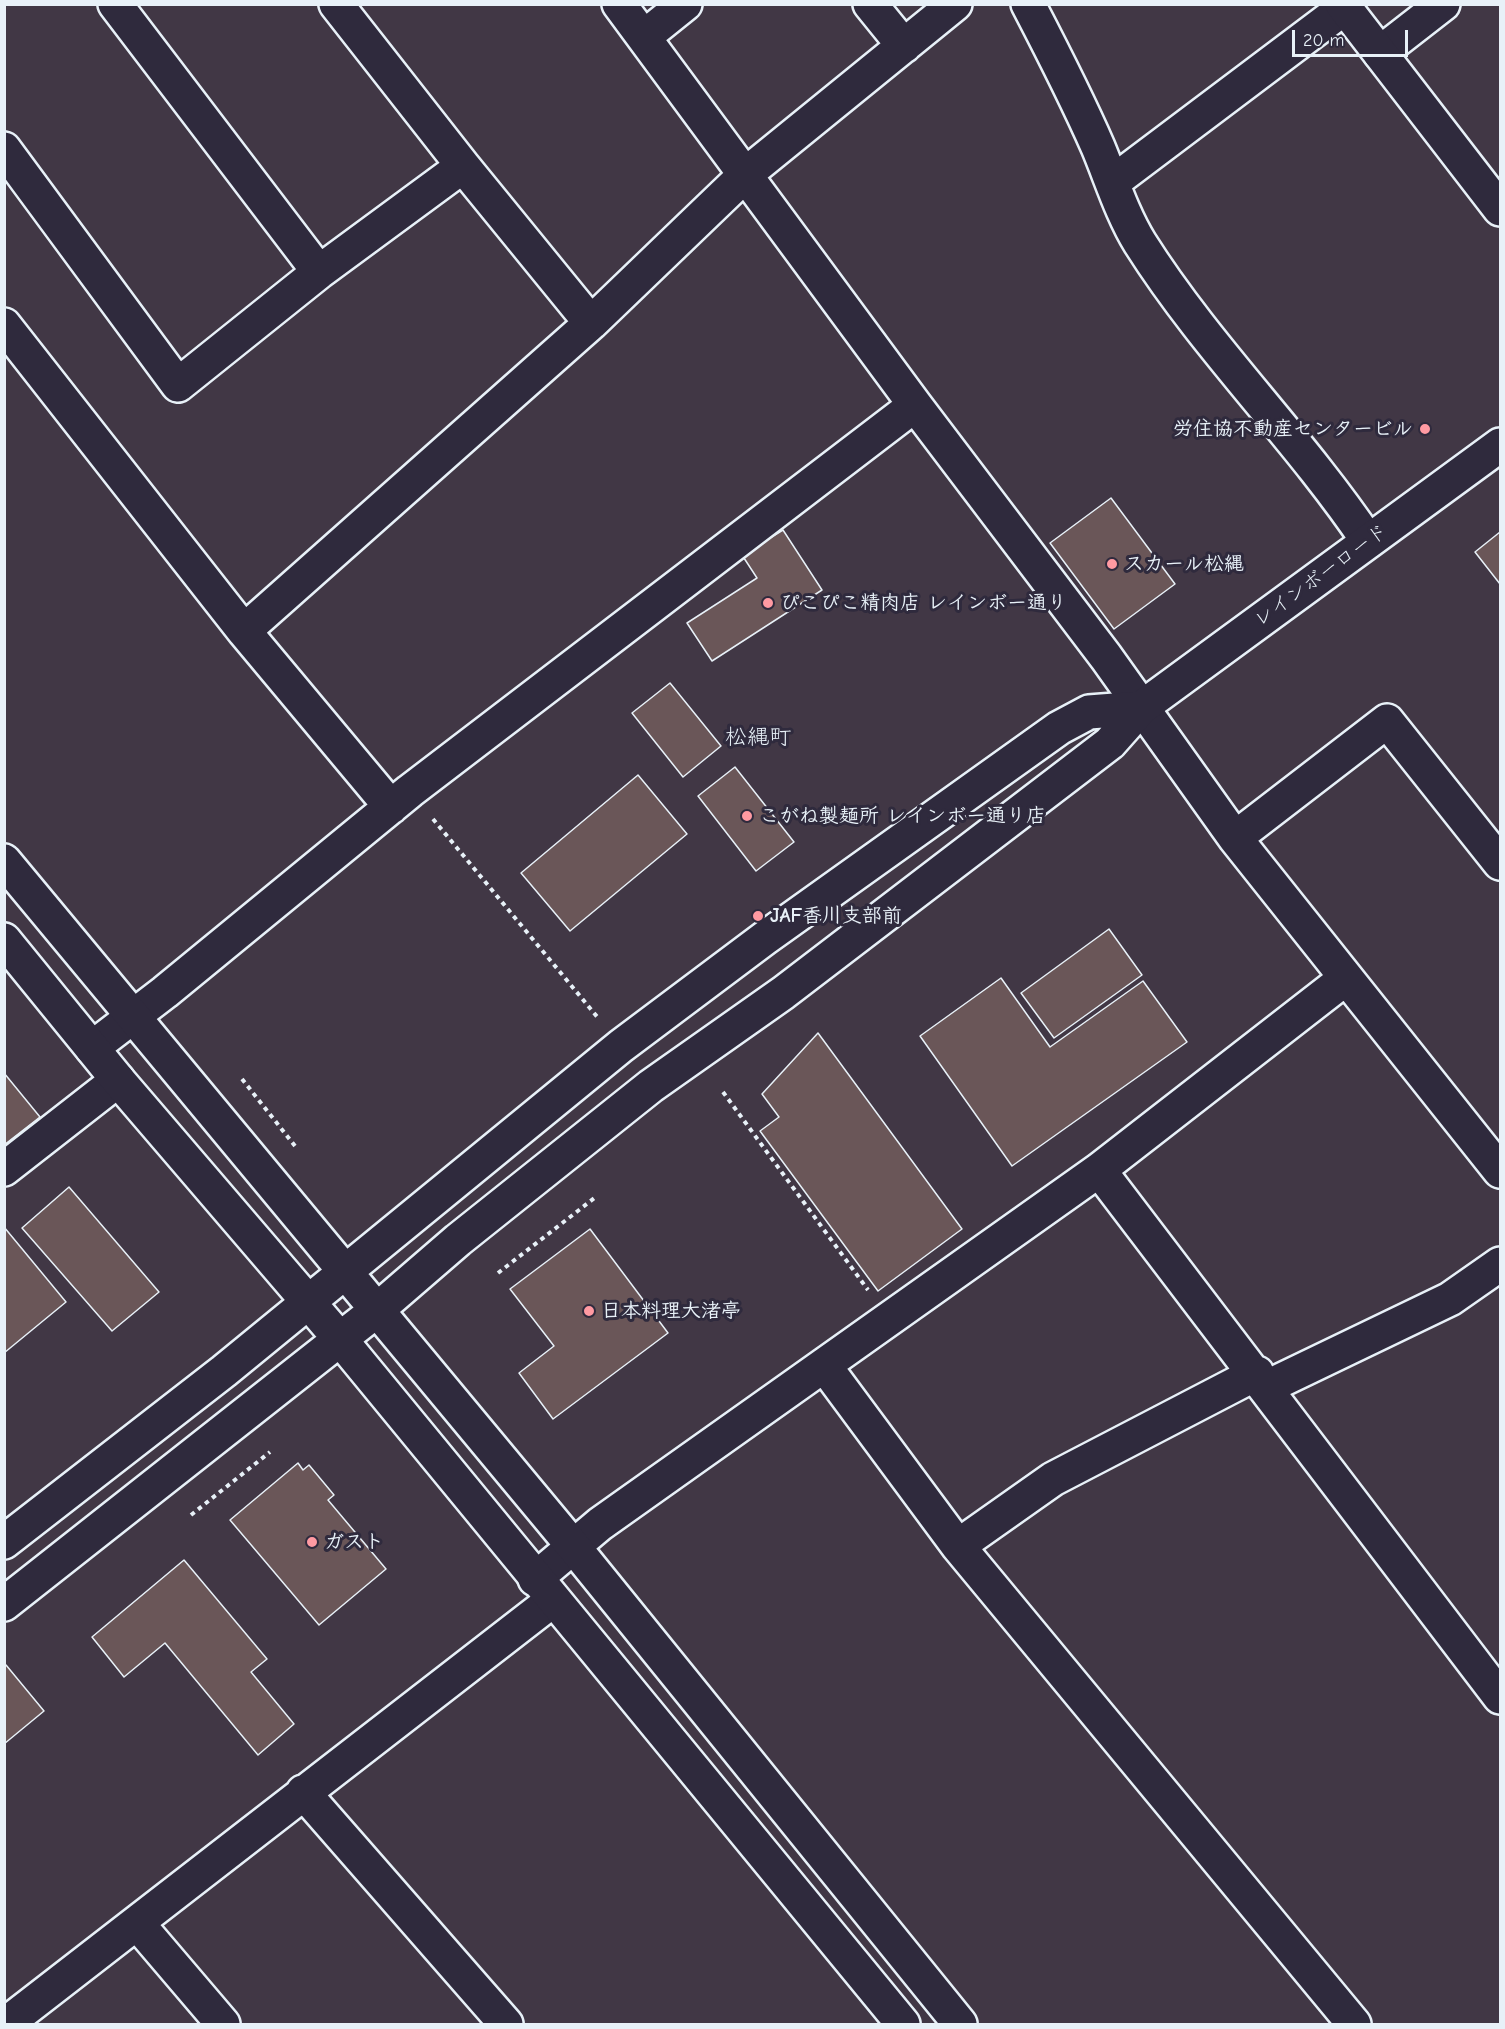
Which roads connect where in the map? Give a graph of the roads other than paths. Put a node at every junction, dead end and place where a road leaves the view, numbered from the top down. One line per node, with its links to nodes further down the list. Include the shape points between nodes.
1 (115, 4): 18 (street)
2 (336, 4): 14 (street)
3 (619, 4): 10 (street)
4 (685, 4): 10 (street)
5 (870, 4): 11 (street)
6 (955, 4): 11 (street)
7 (1028, 4): 16 (street, via 1076,97)
8 (1443, 4): 12 (street)
9 (1343, 6): 12 (street); 16 (street)
10 (644, 37): 15 (street)
11 (904, 46): 15 (street)
12 (1380, 53): 17 (street)
13 (4, 149): 18 (street, via 178,385)
14 (463, 166): 18 (street); 19 (street)
15 (746, 174): 19 (street); 21 (street)
16 (1113, 182): 23 (street, via 1138,240 1176,297 1312,464)
17 (1500, 209)
18 (319, 272)
19 (591, 323): 24 (street)
20 (4, 325): 24 (street)
21 (915, 405): 25 (street); 26 (street)
22 (1500, 445): 23 (street, レインボーロード)
23 (1368, 541): 25 (street, レインボーロード)
24 (244, 631): 26 (street)
25 (1141, 708): 27 (street); 39 (street, via 1089,712 1050,735 621,1046); 41 (street, レインボーロード, via 1110,743 783,993 651,1086)
26 (400, 799): 32 (street)
27 (1235, 838): 29 (street, via 1387,721); 31 (street)
28 (4, 861): 32 (street)
29 (1500, 864)
30 (4, 940): 33 (street)
31 (1346, 978): 36 (street); 37 (street)
32 (133, 1016): 33 (street); 39 (street)
33 (92, 1048): 34 (street)
34 (118, 1080): 35 (street); 40 (street)
35 (4, 1169)
36 (1100, 1170): 43 (street); 44 (street)
37 (1500, 1170)
38 (1500, 1264): 44 (street, via 1450,1299)
39 (345, 1271): 40 (street); 41 (street)
40 (307, 1302): 42 (street); 45 (street)
41 (377, 1310): 42 (street, レインボーロード); 46 (street)
42 (340, 1339): 48 (street); 49 (street, レインボーロード)
43 (824, 1365): 46 (street); 47 (street)
44 (1262, 1380): 47 (street, via 1053,1479); 50 (street)
45 (4, 1542)
46 (573, 1546): 48 (street); 57 (street)
47 (958, 1546): 58 (street)
48 (544, 1589): 51 (street); 56 (street)
49 (4, 1604)
50 (1500, 1697)
51 (303, 1792): 52 (street); 55 (street)
52 (137, 1923): 53 (street); 54 (street)
53 (6, 2025)
54 (223, 2025)
55 (506, 2025)
56 (903, 2025)
57 (960, 2025)
58 (1354, 2025)

